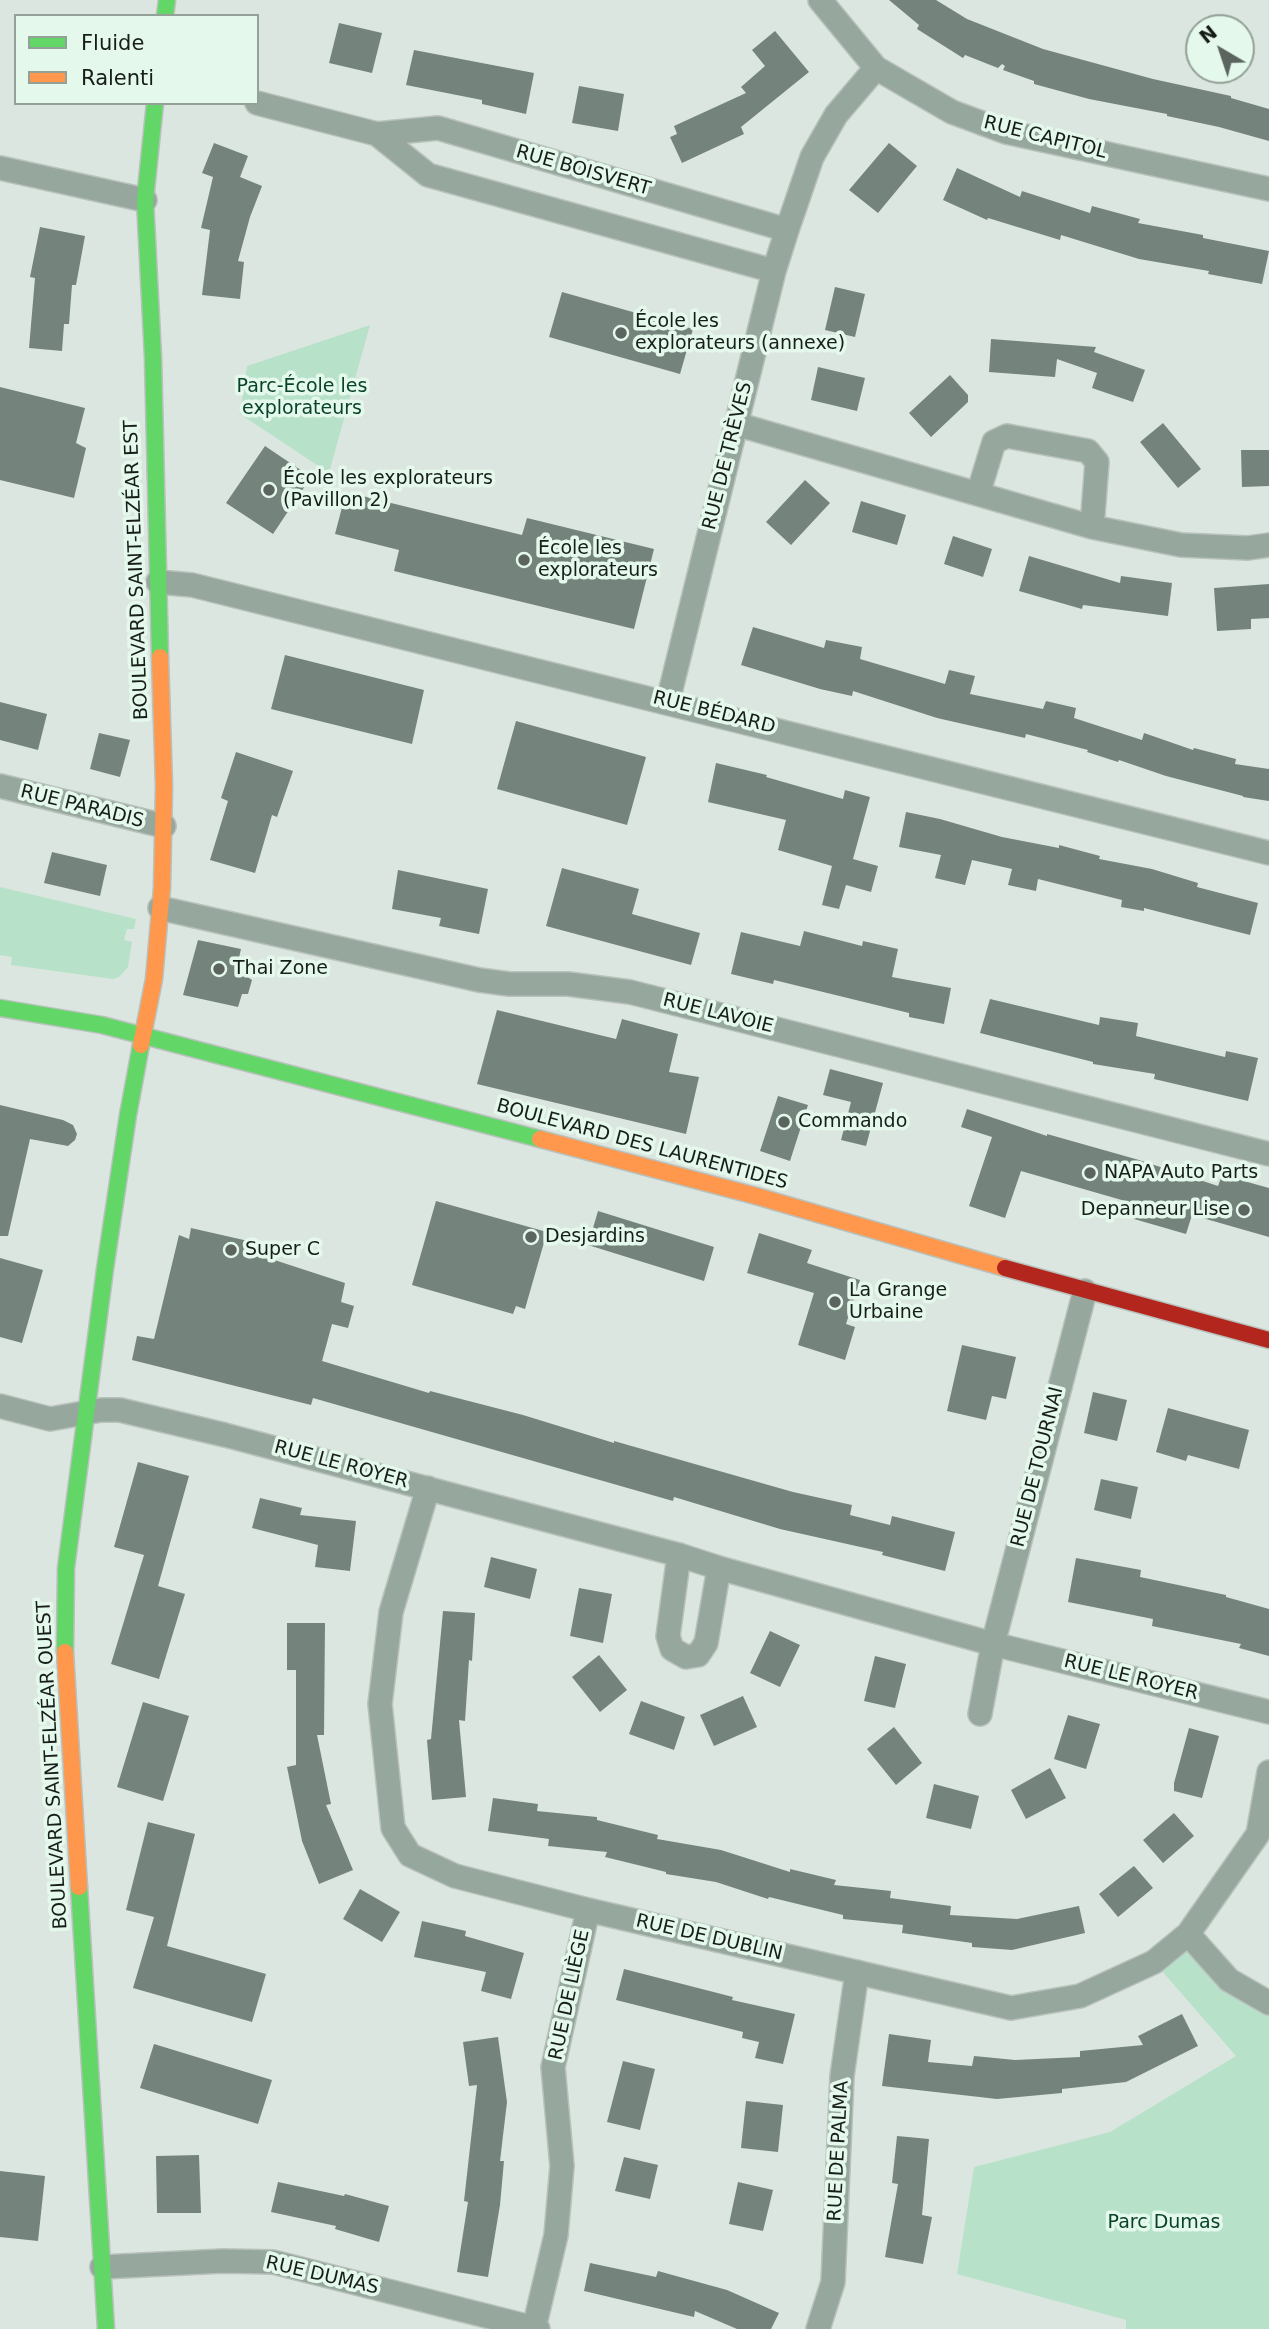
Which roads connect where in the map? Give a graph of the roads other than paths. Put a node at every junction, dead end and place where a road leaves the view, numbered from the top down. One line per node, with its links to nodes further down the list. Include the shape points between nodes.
1 (820, 0): 2 (street, RUE CAPITOL)
2 (876, 68): 7 (street, RUE CAPITOL, via 952,112 1006,132); 9 (street, RUE DE TRÈVES, via 836,115 812,157)
3 (259, 104): 5 (street, RUE BOISVERT)
4 (155, 105): 8 (street, BOULEVARD SAINT-ELZÉAR EST)
5 (377, 134): 9 (street, RUE BOISVERT, via 438,128); 10 (street, RUE BOISVERT, via 428,174)
6 (0, 168): 8 (street)
7 (1269, 189)
8 (145, 200): 15 (street, BOULEVARD SAINT-ELZÉAR EST)
9 (787, 230): 10 (street, RUE DE TRÈVES)
10 (774, 271): 11 (street, RUE DE TRÈVES)
11 (736, 424): 12 (street); 16 (street, RUE DE TRÈVES)
12 (978, 494): 13 (street); 13 (street, via 994,442 1007,436 1088,451 1097,462)
13 (1092, 527): 14 (street, via 1181,545)
14 (1269, 545)
15 (158, 582): 16 (street, RUE BÉDARD, via 192,585); 18 (street, BOULEVARD SAINT-ELZÉAR EST)
16 (668, 702): 19 (street, RUE BÉDARD)
17 (0, 786): 18 (street, RUE PARADIS)
18 (164, 826): 20 (street, BOULEVARD SAINT-ELZÉAR EST)
19 (1269, 853)
20 (160, 908): 22 (street, BOULEVARD SAINT-ELZÉAR EST); 23 (street, RUE LAVOIE, via 479,980 630,992)
21 (0, 1008): 22 (street, BOULEVARD DES LAURENTIDES)
22 (143, 1035): 24 (street, BOULEVARD DES LAURENTIDES, via 768,1200); 27 (street, BOULEVARD SAINT-ELZÉAR OUEST, via 112,1220)
23 (1269, 1154)
24 (1085, 1291): 25 (street, BOULEVARD DES LAURENTIDES); 31 (street, RUE DE TOURNAI)
25 (1269, 1340)
26 (0, 1406): 27 (street, RUE LE ROYER, via 50,1419)
27 (88, 1412): 28 (street, RUE LE ROYER, via 120,1410); 39 (street, BOULEVARD SAINT-ELZÉAR OUEST, via 66,1568 64,1639)
28 (428, 1488): 29 (street, RUE LE ROYER); 35 (street, RUE DE DUBLIN, via 391,1612 380,1704 393,1828 411,1855 455,1876)
29 (679, 1555): 30 (street, RUE LE ROYER); 30 (street, via 668,1636 672,1649 685,1657 698,1655 706,1643)
30 (719, 1568): 31 (street, RUE LE ROYER)
31 (993, 1644): 32 (street, RUE LE ROYER); 33 (street)
32 (1269, 1712)
33 (980, 1714)
34 (1269, 1772): 36 (street, RUE DE DUBLIN, via 1258,1834)
35 (588, 1910): 37 (street, RUE DE DUBLIN); 40 (street, RUE DE LIÈGE, via 554,2067 562,2166 556,2235)
36 (1188, 1934): 37 (street, RUE DE DUBLIN, via 1154,1962 1080,1996 1011,2008); 38 (street, via 1229,1980)
37 (858, 1972): 42 (street, RUE DE PALMA, via 842,2076 833,2282)
38 (1269, 2003)
39 (102, 2267): 40 (street, RUE DUMAS, via 273,2262); 41 (street, BOULEVARD SAINT-ELZÉAR OUEST)
40 (536, 2328)
41 (106, 2329)
42 (818, 2329)

